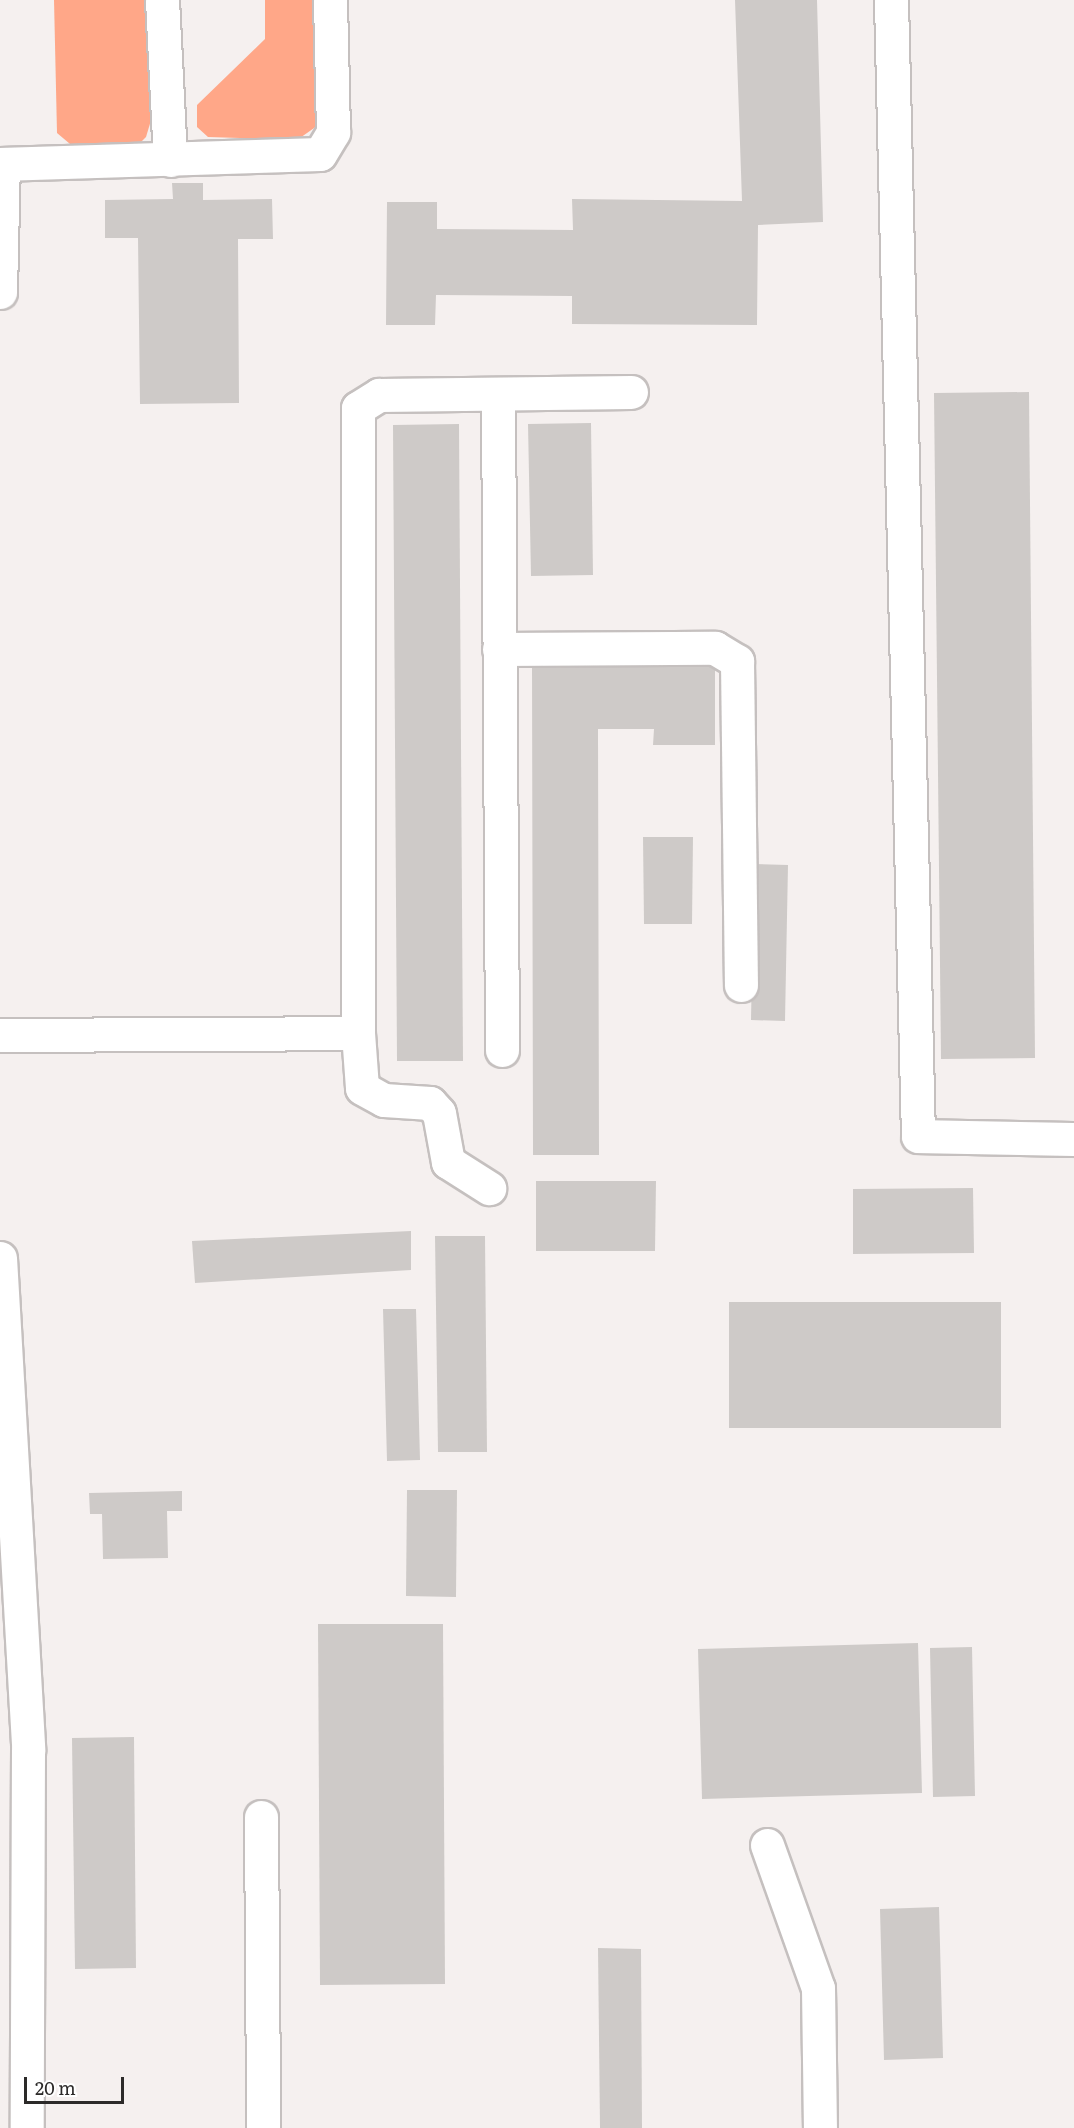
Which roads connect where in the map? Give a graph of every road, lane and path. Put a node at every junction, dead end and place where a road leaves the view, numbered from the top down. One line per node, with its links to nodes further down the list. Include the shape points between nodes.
1 (162, 0): 4 (lane)
2 (330, 0): 4 (lane, via 333,132 320,154)
3 (891, 0): 14 (lane, via 918,1136)
4 (170, 160): 5 (lane)
5 (2, 164): 6 (lane)
6 (0, 292)
7 (631, 392): 8 (lane)
8 (498, 394): 9 (lane); 11 (lane, via 379,395 358,408 355,421)
9 (499, 649): 10 (lane, via 715,648 737,661); 13 (lane)
10 (741, 985)
11 (358, 1033): 12 (lane); 15 (lane, via 362,1088 384,1100 430,1103 439,1113 448,1162)
12 (0, 1035)
13 (502, 1050)
14 (1074, 1139)
15 (489, 1188)
16 (0, 1258): 19 (lane, via 28,1750)
17 (261, 1817): 20 (lane)
18 (766, 1845): 21 (lane, via 818,1988)
19 (27, 2128)
20 (263, 2128)
21 (820, 2128)

